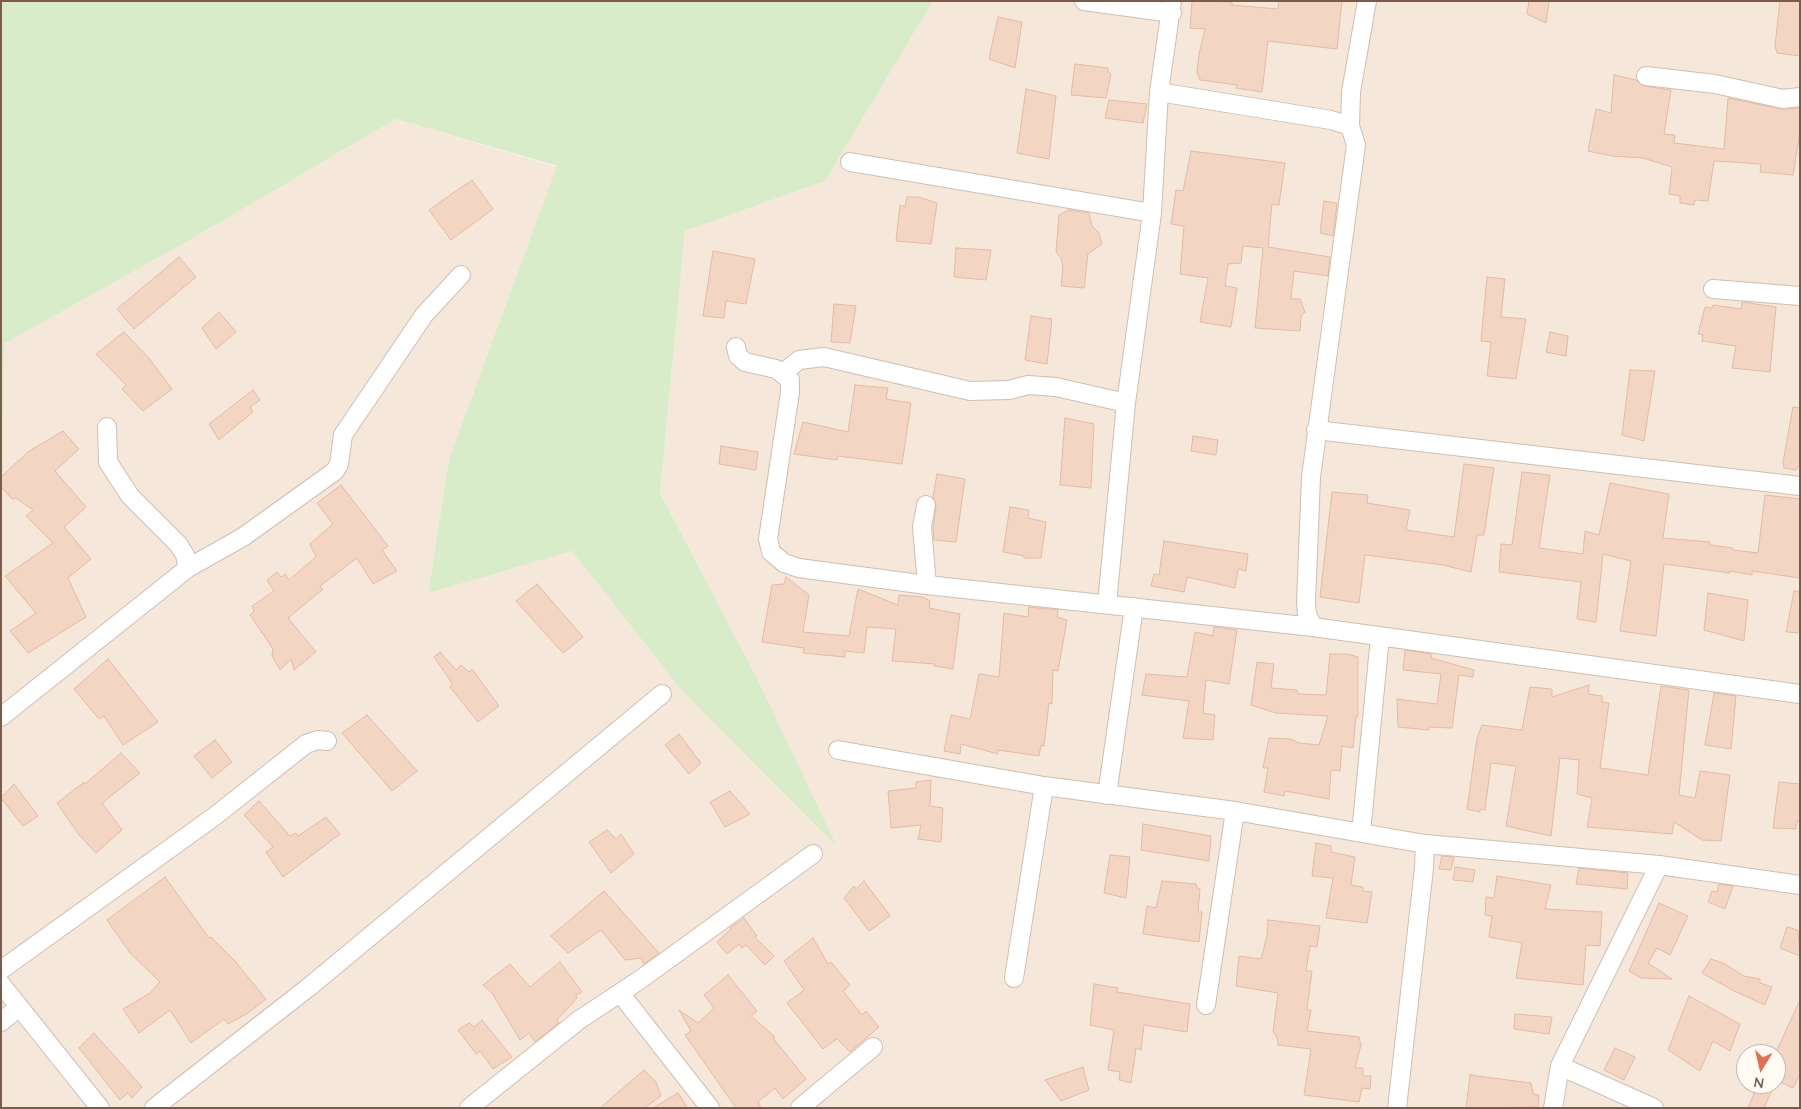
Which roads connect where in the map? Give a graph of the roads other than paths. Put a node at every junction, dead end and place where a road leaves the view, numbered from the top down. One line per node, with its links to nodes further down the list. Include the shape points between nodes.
1 (1084, 1): 3 (street)
2 (1367, 1): 7 (street, via 1351,92)
3 (1172, 7): 5 (street)
4 (1646, 76): 6 (street, via 1715,84 1783,99)
5 (1159, 92): 7 (street, via 1331,120); 9 (street)
6 (1800, 97)
7 (1350, 126): 17 (street, via 1356,145)
8 (850, 162): 9 (street)
9 (1152, 213): 15 (street)
10 (461, 275): 20 (street, via 424,315 343,435 339,464 335,470 242,537)
11 (1713, 289): 12 (street)
12 (1800, 296)
13 (736, 347): 14 (street, via 738,356 745,362)
14 (783, 373): 15 (street, via 799,360 824,357 970,391 1056,387); 21 (street, via 790,380 790,392 768,539 771,552 784,563 799,568)
15 (1126, 403): 22 (street)
16 (107, 427): 20 (street, via 108,462 130,496 178,544)
17 (1316, 430): 18 (street); 24 (street, via 1306,602)
18 (1800, 486)
19 (926, 505): 21 (street, via 922,527)
20 (188, 568): 28 (street)
21 (927, 585): 22 (street)
22 (1107, 604): 23 (street)
23 (1134, 607): 24 (street); 32 (street)
24 (1313, 627): 25 (street)
25 (1380, 637): 27 (street); 34 (street)
26 (662, 694): 49 (street, via 309,987)
27 (1800, 694)
28 (1, 717)
29 (327, 741): 39 (street, via 306,744 144,870)
30 (838, 750): 31 (street)
31 (1044, 786): 32 (street); 40 (street)
32 (1107, 795): 33 (street)
33 (1235, 811): 34 (street); 43 (street)
34 (1360, 833): 35 (street)
35 (1425, 844): 37 (street); 53 (street)
36 (813, 854): 42 (street)
37 (1659, 865): 38 (street); 47 (street)
38 (1800, 885)
39 (1, 970)
40 (1014, 978)
41 (1, 984): 44 (street)
42 (620, 993): 50 (street, via 579,1020); 51 (street)
43 (1206, 1005)
44 (19, 1007): 45 (street); 48 (street)
45 (1, 1022)
46 (873, 1047): 52 (street)
47 (1560, 1066): 54 (street); 55 (street)
48 (100, 1108)
49 (154, 1108)
50 (469, 1108)
51 (710, 1108)
52 (800, 1108)
53 (1397, 1108)
54 (1553, 1108)
55 (1654, 1108)

